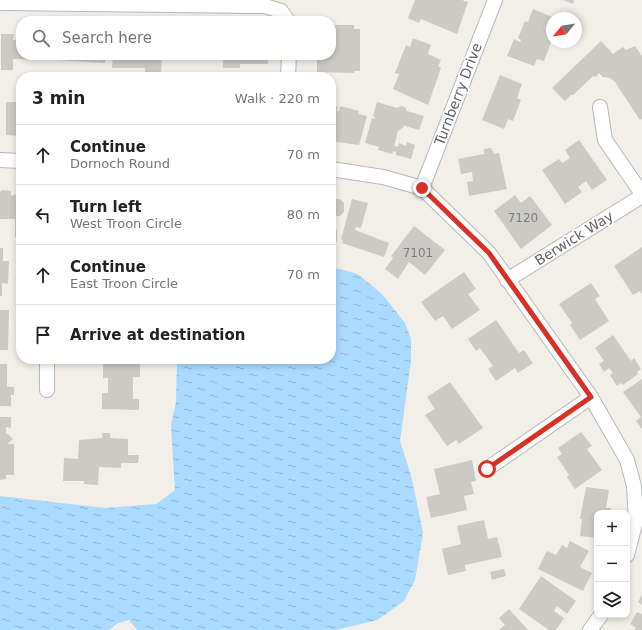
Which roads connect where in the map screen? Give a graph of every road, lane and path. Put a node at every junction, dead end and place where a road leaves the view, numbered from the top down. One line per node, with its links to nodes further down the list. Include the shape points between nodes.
1 (495, 0): 10 (street, Turnberry Drive)
2 (0, 3): 3 (street, via 265,6 281,12)
3 (284, 16)
4 (289, 60): 5 (street)
5 (288, 72)
6 (600, 107): 11 (street, via 605,140)
7 (0, 160): 8 (street)
8 (16, 161)
9 (336, 170): 10 (street, via 382,177)
10 (422, 188): 12 (street, via 489,253)
11 (642, 195): 12 (street, Berwick Way)
12 (507, 280): 15 (street)
13 (47, 364): 14 (street)
14 (48, 390)
15 (591, 397): 16 (street); 17 (street, via 627,460 634,486 636,520)
16 (487, 469)
17 (629, 546)
18 (599, 618): 19 (street)
19 (590, 630)

